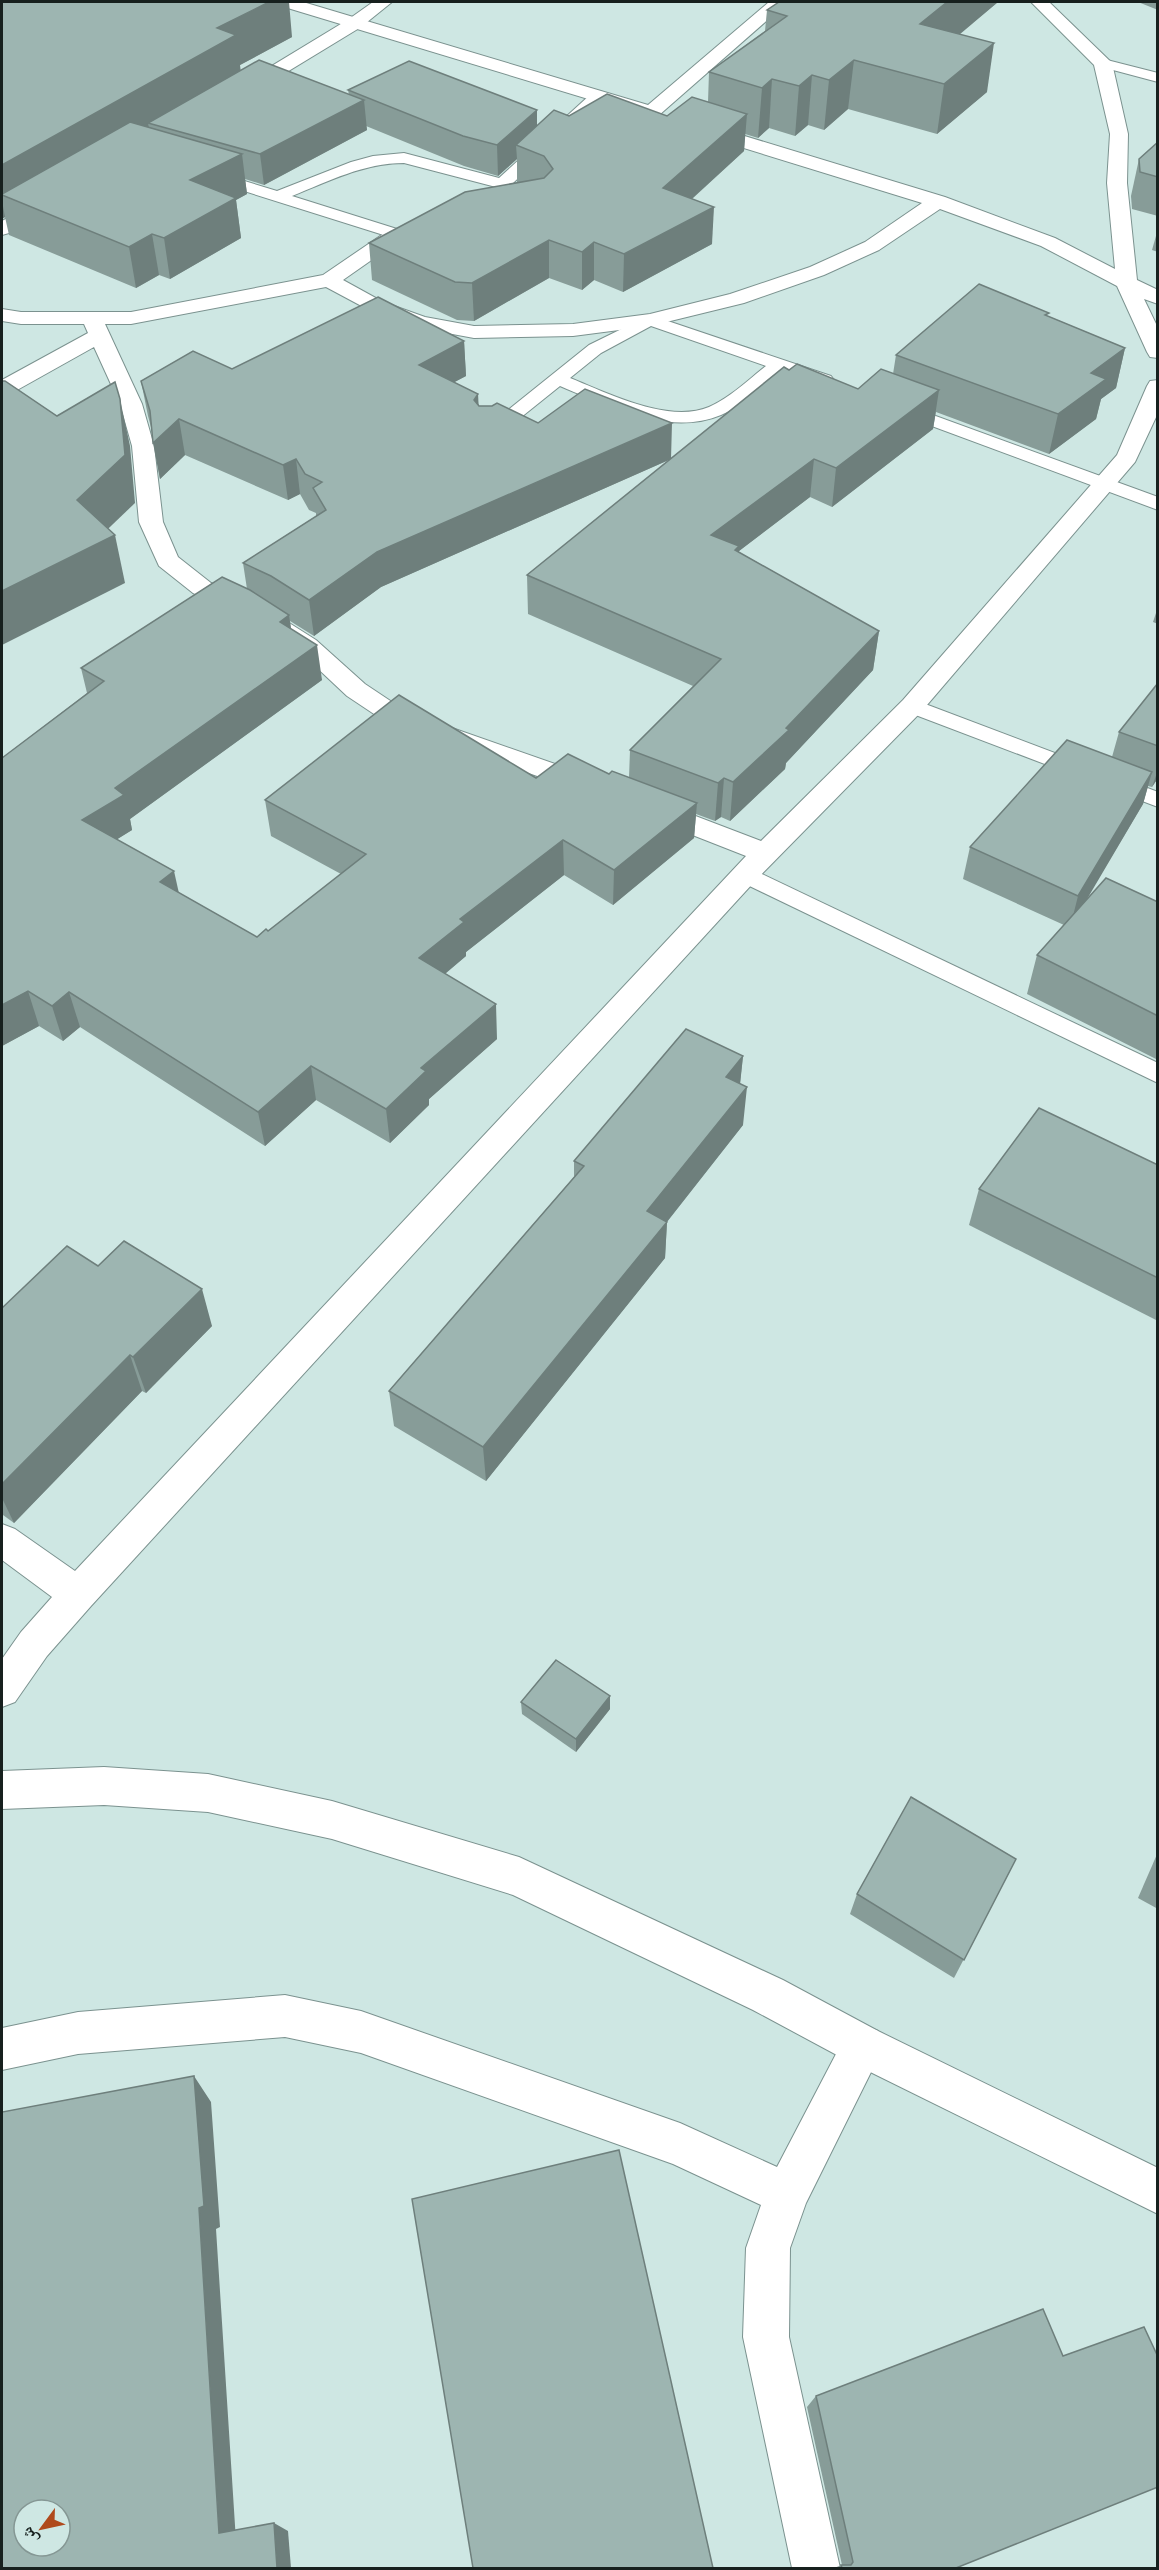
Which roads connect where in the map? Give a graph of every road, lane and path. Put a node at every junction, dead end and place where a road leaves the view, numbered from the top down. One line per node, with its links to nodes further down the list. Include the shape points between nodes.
1 (287, 2): 5 (street)
2 (383, 2): 5 (street)
3 (779, 2): 10 (street)
4 (1040, 2): 6 (street)
5 (355, 23): 8 (street); 9 (street)
6 (1103, 63): 7 (lane); 21 (street, via 1119,134 1117,183)
7 (1158, 78)
8 (232, 97)
9 (597, 97): 10 (street); 12 (lane)
10 (651, 112): 15 (street)
11 (200, 173): 14 (lane)
12 (502, 184): 14 (lane, via 390,156); 16 (lane, via 542,202 543,207)
13 (62, 194): 18 (street)
14 (279, 196): 19 (lane)
15 (938, 201): 21 (street, via 1050,243); 24 (street, via 872,246 817,271 737,299)
16 (530, 214)
17 (440, 227): 19 (lane)
18 (2, 229)
19 (396, 234): 20 (street)
20 (328, 280): 24 (street, via 376,306 420,322 474,332 573,330); 25 (street)
21 (1127, 285): 22 (street); 26 (street)
22 (1158, 298)
23 (2, 315): 25 (street)
24 (650, 320): 27 (lane); 28 (lane, via 595,349)
25 (95, 327): 30 (street); 38 (street, via 131,404 143,446 152,522 167,561 178,571 307,645 356,690 386,710)
26 (1158, 352)
27 (780, 363): 28 (lane, via 714,411 695,416 660,415 627,407); 31 (lane)
28 (558, 379): 33 (lane)
29 (1158, 386): 34 (street, via 1127,457)
30 (2, 388)
31 (847, 388)
32 (880, 401): 34 (lane)
33 (487, 435)
34 (1103, 484): 35 (lane); 36 (street)
35 (1158, 504)
36 (912, 706): 37 (lane); 38 (street)
37 (1158, 800)
38 (767, 854): 39 (street)
39 (745, 874): 40 (lane); 42 (street)
40 (1158, 1074)
41 (2, 1540): 42 (street)
42 (78, 1594): 43 (street, via 34,1644)
43 (2, 1689)
44 (2, 1790): 45 (street, via 104,1786 208,1793 332,1820 519,1877 768,1995)
45 (863, 2046): 47 (street); 48 (street)
46 (2, 2049): 48 (street, via 78,2033 285,2016 361,2032 463,2068 680,2145)
47 (1158, 2192)
48 (787, 2194): 49 (street, via 768,2248 766,2337)
49 (816, 2568)

